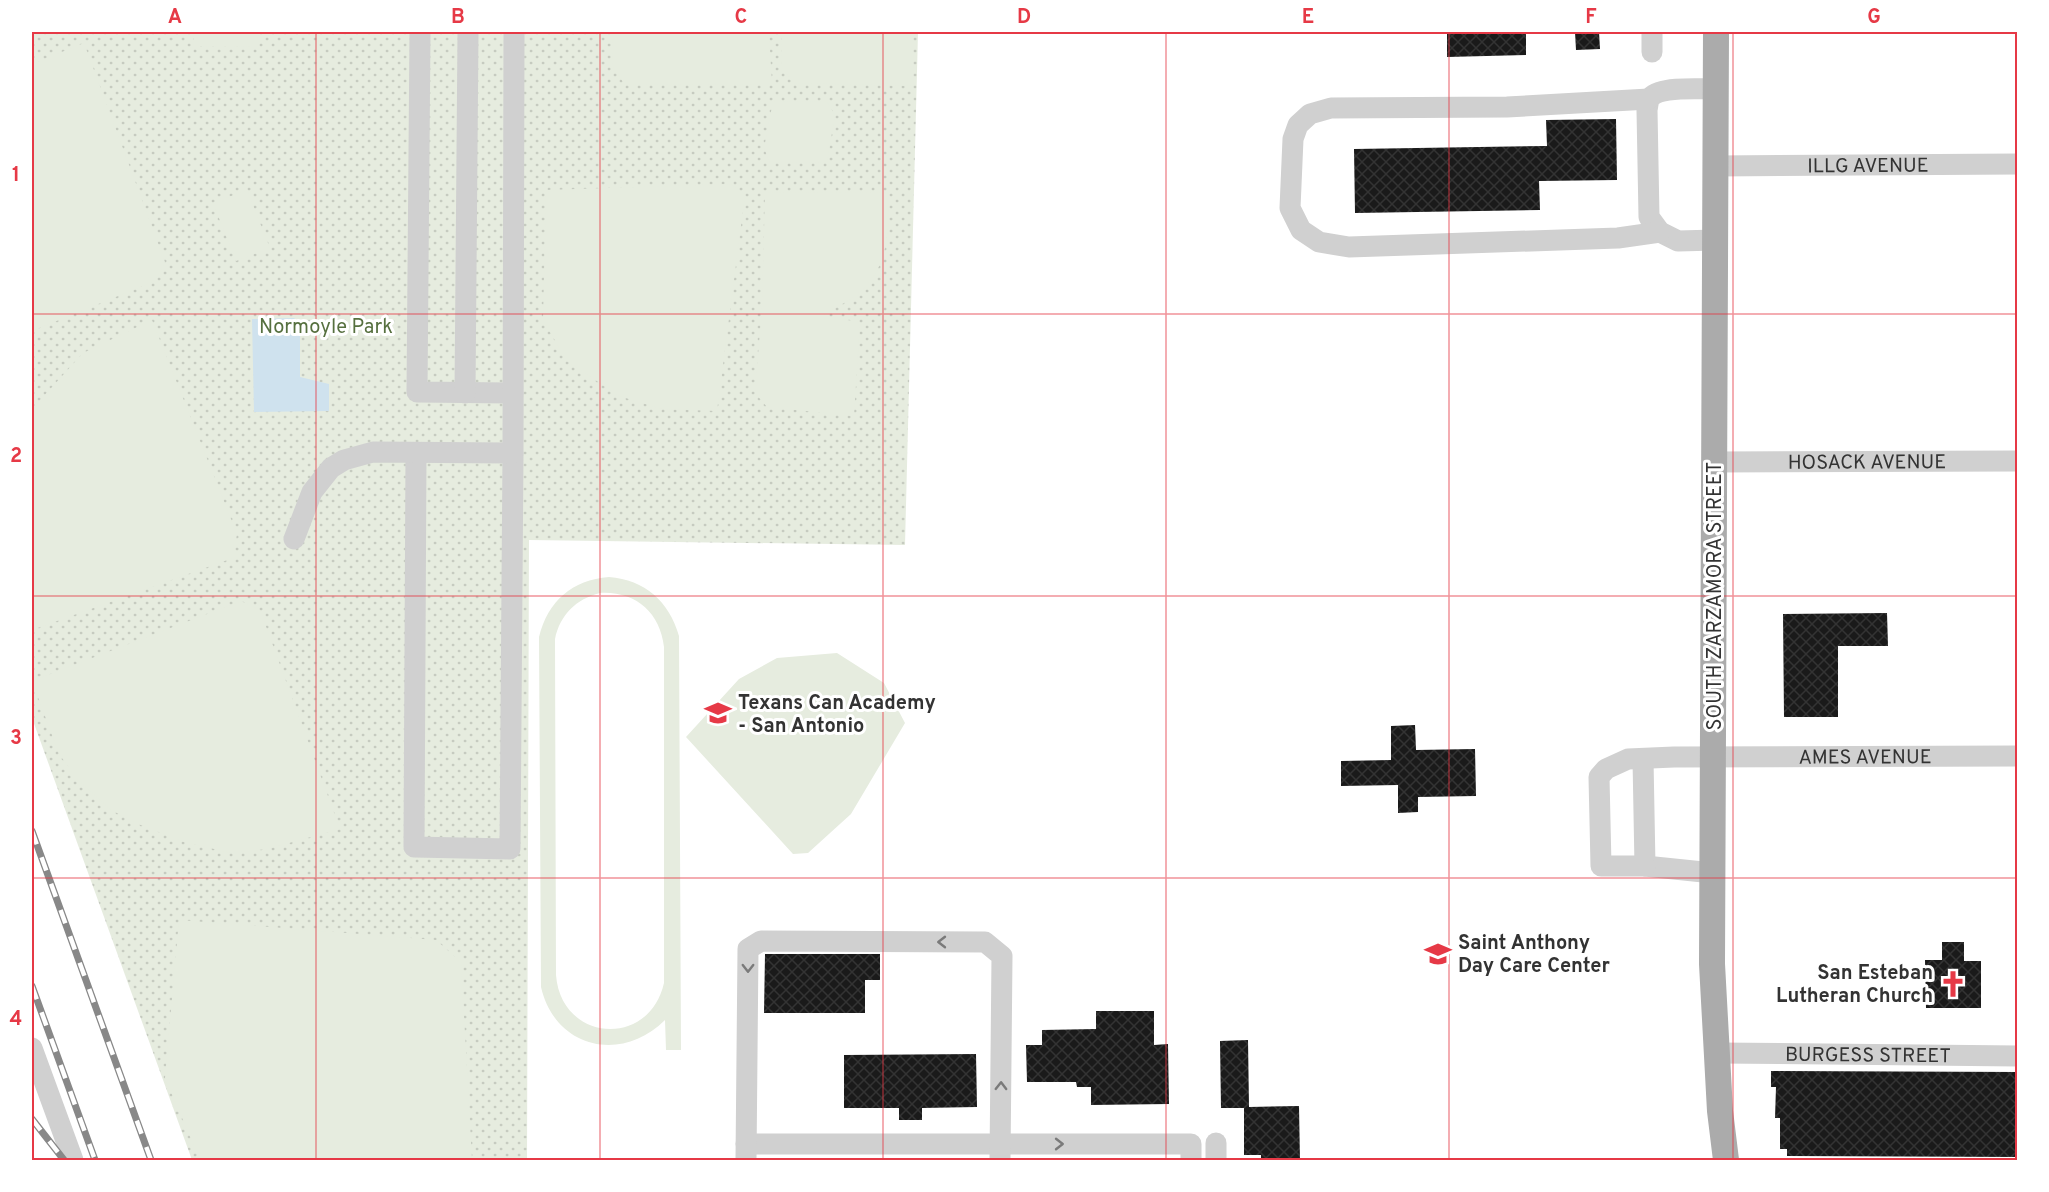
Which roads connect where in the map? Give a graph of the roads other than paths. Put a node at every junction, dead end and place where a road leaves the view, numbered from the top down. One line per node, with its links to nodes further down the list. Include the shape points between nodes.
1 (420, 32): 11 (street, via 417,392)
2 (468, 32): 11 (street)
3 (514, 32): 12 (street)
4 (1716, 32): 5 (main road, SOUTH ZARZAMORA STREET)
5 (1716, 89): 6 (street, via 1678,89 1654,94); 8 (main road, SOUTH ZARZAMORA STREET)
6 (1649, 99): 9 (street, via 1649,217); 9 (street, via 1331,108 1310,114 1298,125 1293,139 1290,208 1301,230 1319,242 1348,247 1618,238)
7 (2018, 164): 8 (street, ILLG AVENUE)
8 (1716, 165): 10 (main road, SOUTH ZARZAMORA STREET)
9 (1660, 232): 10 (street, via 1678,241)
10 (1716, 240): 16 (main road, SOUTH ZARZAMORA STREET)
11 (465, 393): 12 (street)
12 (513, 393): 14 (street)
13 (416, 453): 14 (street); 14 (street, via 414,847 510,849); 17 (street, via 358,455 331,468 312,492)
14 (513, 453)
15 (2018, 461): 16 (street, HOSACK AVENUE)
16 (1715, 462): 18 (main road, SOUTH ZARZAMORA STREET)
17 (294, 539)
18 (1713, 756): 19 (street, AMES AVENUE); 20 (street, AMES AVENUE); 22 (main road, SOUTH ZARZAMORA STREET)
19 (2018, 756)
20 (1643, 759): 21 (street); 21 (street, AMES AVENUE, via 1628,759 1606,769 1599,777 1599,788 1601,866)
21 (1645, 866): 22 (street)
22 (1713, 873): 24 (main road, SOUTH ZARZAMORA STREET)
23 (32, 1048): 28 (street)
24 (1718, 1053): 25 (street, BURGESS STREET); 30 (main road, SOUTH ZARZAMORA STREET)
25 (2018, 1056)
26 (746, 1152): 27 (street); 27 (street, one-way to 26, via 1002,956 985,942 773,941 761,941 748,949)
27 (1000, 1152): 29 (street, one-way to 29, via 1191,1144)
28 (73, 1161)
29 (1191, 1161)
30 (1726, 1161)

